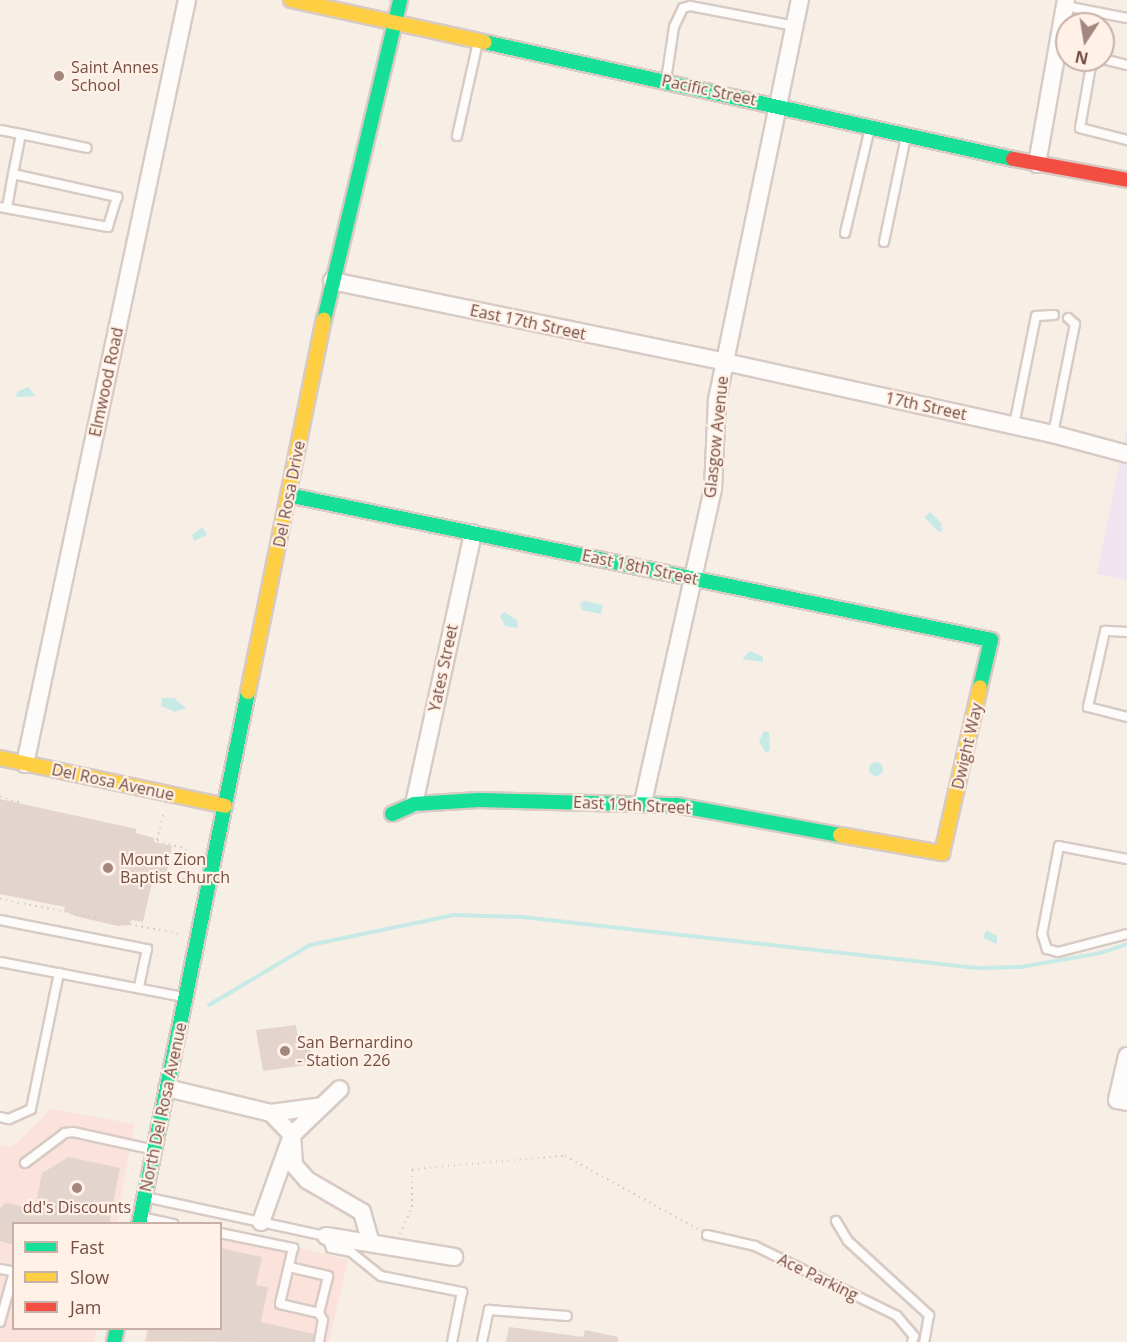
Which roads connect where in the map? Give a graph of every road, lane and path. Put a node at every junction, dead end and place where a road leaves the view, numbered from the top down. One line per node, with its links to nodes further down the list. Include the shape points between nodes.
1 (187, 0): 41 (street, Elmwood Road)
2 (291, 0): 7 (street, Pacific Street)
3 (400, 0): 7 (street, Del Rosa Drive)
4 (800, 0): 8 (street, Glasgow Avenue)
5 (1066, 3): 6 (lane)
6 (1127, 18)
7 (394, 22): 9 (street, Pacific Street); 27 (street, Del Rosa Drive)
8 (795, 26): 12 (lane, via 690,6 683,8 672,33); 13 (street, Glasgow Avenue)
9 (478, 40): 12 (street, Pacific Street); 17 (lane)
10 (1057, 72): 21 (street)
11 (1090, 72): 19 (lane, via 1080,128)
12 (666, 80): 13 (street, Pacific Street)
13 (779, 105): 14 (street, Pacific Street); 30 (street, Glasgow Avenue)
14 (870, 128): 18 (street, Pacific Street); 25 (lane)
15 (0, 130): 16 (lane)
16 (21, 134): 20 (lane); 22 (lane)
17 (457, 136)
18 (907, 136): 21 (street, Pacific Street); 26 (lane)
19 (1127, 140)
20 (87, 148)
21 (1037, 164): 23 (street, Pacific Street)
22 (13, 174): 24 (lane); 24 (lane, via 117,197 108,227)
23 (1127, 180)
24 (3, 207)
25 (845, 233)
26 (884, 242)
27 (332, 281): 30 (street, East 17th Street); 34 (street, Del Rosa Drive)
28 (1054, 315): 31 (lane, via 1036,316)
29 (1068, 318): 32 (lane, via 1075,324)
30 (725, 362): 31 (street, 17th Street); 36 (street, Glasgow Avenue, via 717,400 713,489)
31 (1014, 425): 32 (street, 17th Street)
32 (1053, 434): 33 (street, 17th Street)
33 (1127, 454)
34 (288, 495): 35 (street, East 18th Street); 46 (street, Del Rosa Drive)
35 (473, 533): 36 (street, East 18th Street); 45 (street, Yates Street)
36 (694, 578): 38 (street, East 18th Street); 44 (street, Glasgow Avenue)
37 (1127, 632): 39 (lane, via 1105,631 1088,706)
38 (991, 640): 49 (street, Dwight Way)
39 (1127, 717)
40 (0, 758): 41 (street, Del Rosa Avenue)
41 (25, 764): 46 (street, Del Rosa Avenue)
42 (0, 797): 43 (path)
43 (19, 802)
44 (643, 802): 45 (street, East 19th Street); 49 (street, East 19th Street)
45 (414, 804): 47 (street, East 19th Street)
46 (225, 806): 61 (street, Del Rosa Drive)
47 (392, 814)
48 (163, 815): 52 (path, via 157,841 186,849 180,873)
49 (942, 853)
50 (1127, 859): 56 (lane, via 1059,846 1042,934 1047,949 1058,952)
51 (166, 879): 52 (path)
52 (186, 883): 53 (path)
53 (193, 884)
54 (0, 899): 57 (path)
55 (0, 920): 60 (lane, via 147,949)
56 (1127, 934)
57 (182, 935)
58 (0, 962): 59 (lane)
59 (59, 973): 60 (lane); 68 (lane, via 31,1109 9,1119)
60 (140, 988): 61 (lane)
61 (187, 994): 63 (street, North Del Rosa Avenue)
62 (1127, 1056): 65 (street)
63 (167, 1088): 67 (street); 70 (street, North Del Rosa Avenue)
64 (340, 1089): 66 (street)
65 (1122, 1101)
66 (322, 1106): 67 (street); 69 (street)
67 (271, 1113): 69 (street)
68 (0, 1117)
69 (292, 1135): 76 (street); 80 (street, via 294,1166 307,1180 362,1212)
70 (154, 1150): 71 (lane, via 73,1132 65,1133); 72 (street, North Del Rosa Avenue)
71 (25, 1163)
72 (144, 1197): 73 (street, North Del Rosa Avenue); 76 (lane)
73 (139, 1220): 75 (lane)
74 (836, 1221): 93 (lane, via 848,1241 929,1315)
75 (156, 1222)
76 (261, 1222): 79 (lane)
77 (222, 1233): 83 (lane, via 293,1248)
78 (707, 1235): 81 (path, via 566,1156 412,1169 412,1207); 92 (lane, Ace Parking, via 755,1246 897,1316 914,1336)
79 (326, 1236): 80 (street); 90 (lane, via 331,1248 351,1252 381,1276 462,1292)
80 (371, 1243): 81 (street)
81 (394, 1247): 82 (street)
82 (454, 1257)
83 (289, 1267): 86 (lane, via 328,1276); 86 (lane, via 280,1304)
84 (0, 1269): 85 (lane)
85 (12, 1271): 88 (lane)
86 (319, 1313): 89 (lane, via 323,1320)
87 (567, 1316): 91 (lane, via 489,1310)
88 (0, 1322)
89 (319, 1342)
90 (452, 1342)
91 (482, 1342)
92 (912, 1342)
93 (924, 1342)

